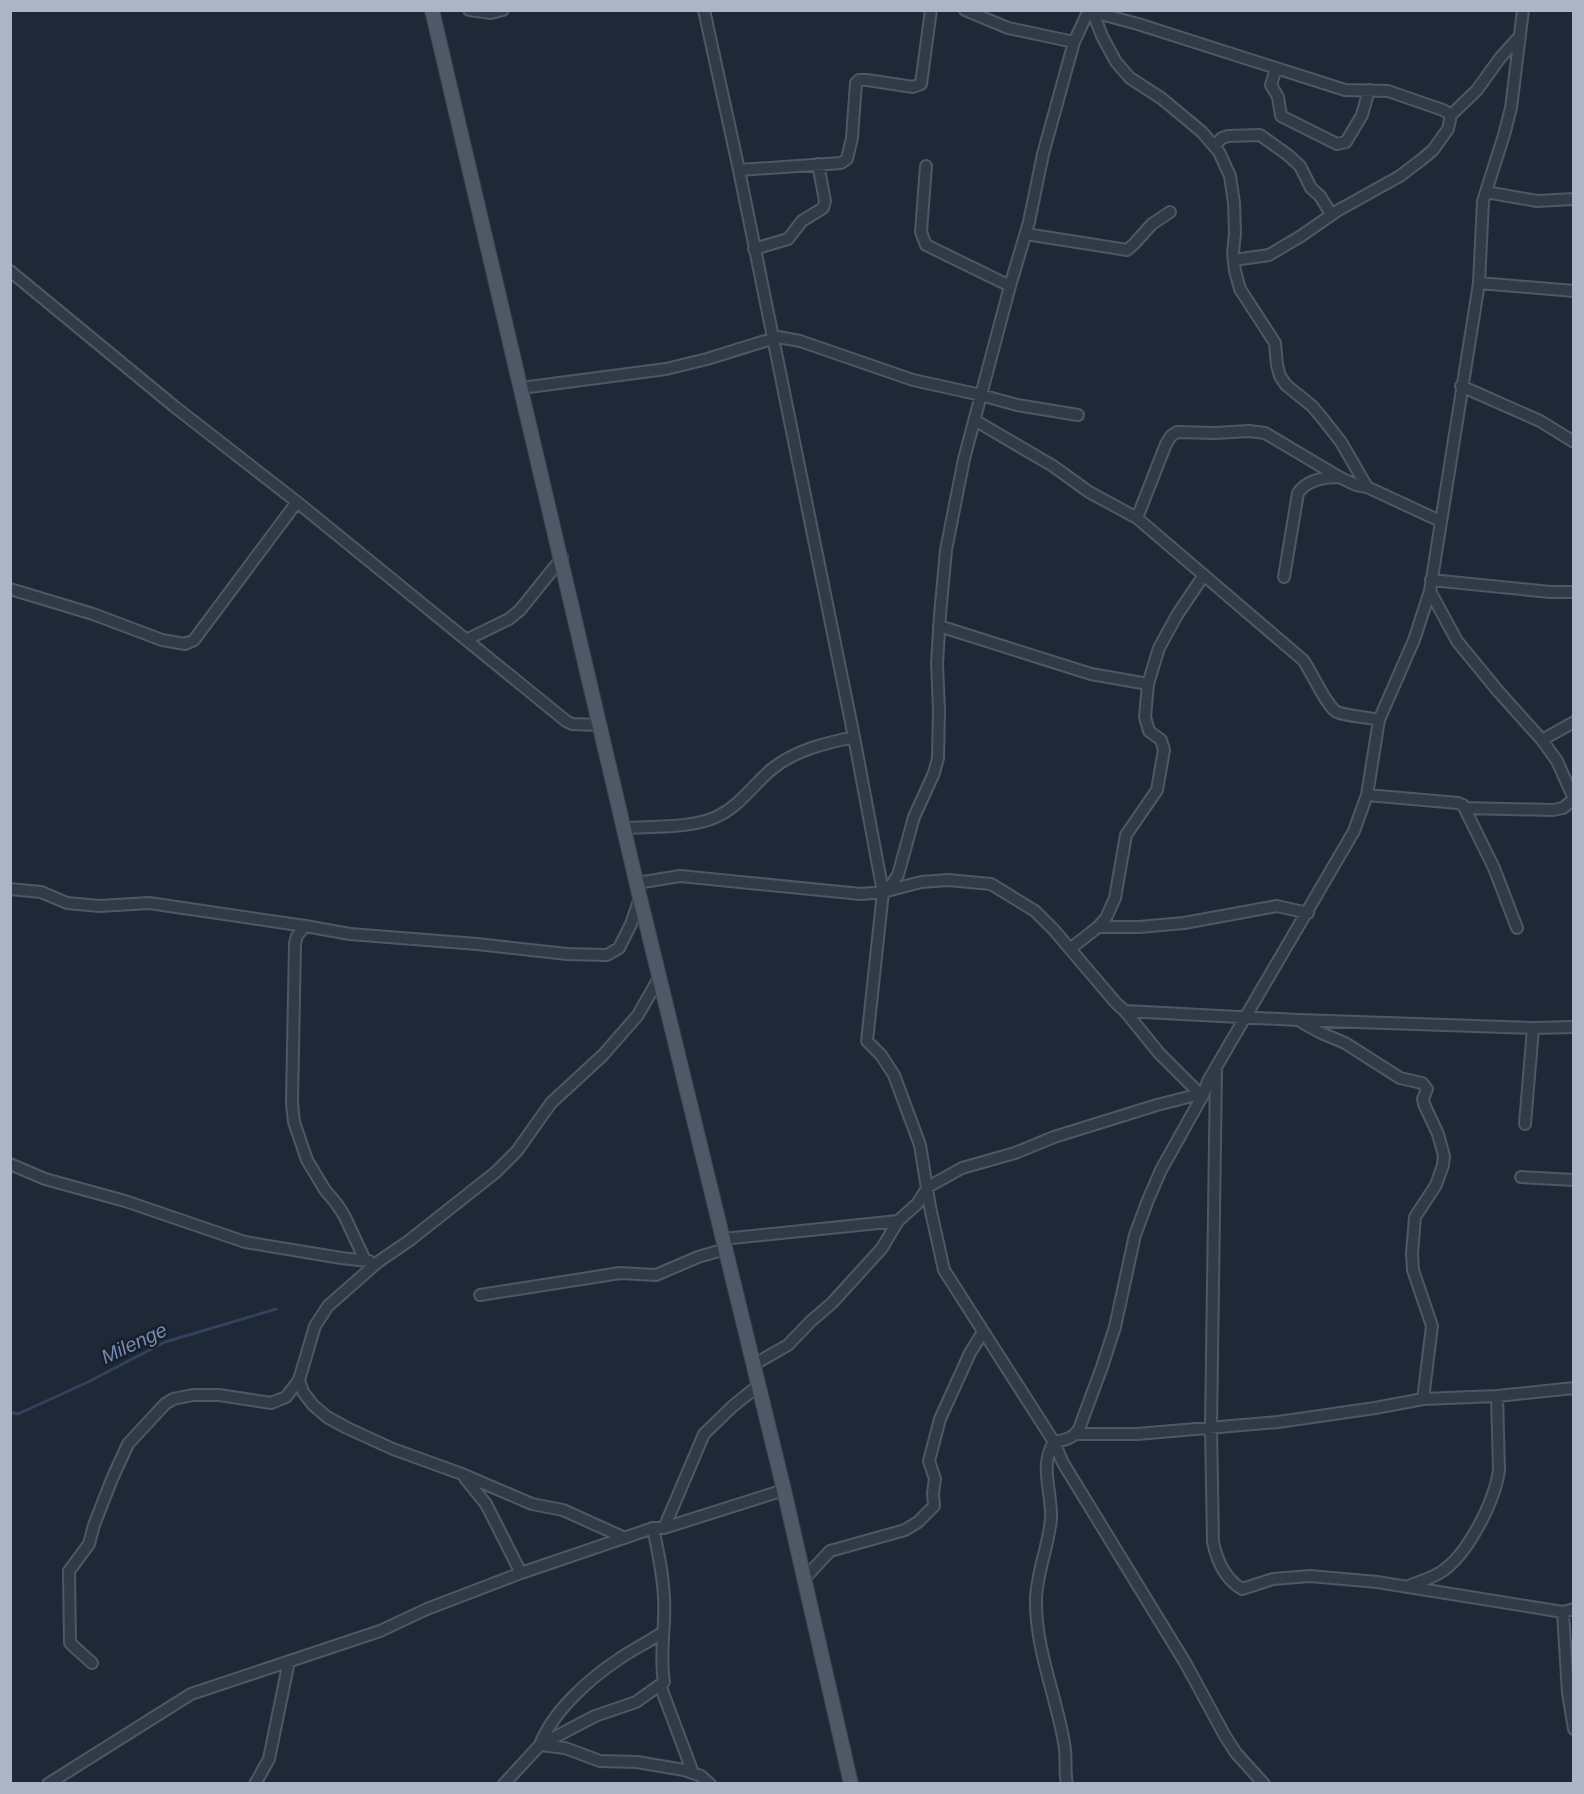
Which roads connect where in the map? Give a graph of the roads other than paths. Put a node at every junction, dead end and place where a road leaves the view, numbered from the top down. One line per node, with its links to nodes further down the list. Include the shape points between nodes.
1 (432, 10): 31 (main road)
2 (469, 10): 3 (street)
3 (503, 10)
4 (704, 10): 17 (street)
5 (932, 10): 15 (street, via 921,84 913,87 859,80 854,88 847,159)
6 (965, 10): 10 (street, via 1008,28)
7 (1523, 10): 9 (street)
8 (1091, 11): 10 (street); 11 (street); 14 (street, via 1116,62 1130,78 1161,98)
9 (1519, 37): 13 (street, via 1477,90); 18 (street, via 1510,108)
10 (1074, 42): 22 (street)
11 (1276, 68): 12 (street, via 1352,92); 12 (street, via 1271,85 1281,116 1337,144 1346,142 1362,115)
12 (1369, 90): 13 (street, via 1388,92)
13 (1451, 115): 21 (street, via 1448,129 1421,160)
14 (1214, 146): 21 (street, via 1228,136 1260,135 1300,166); 24 (street, via 1230,176)
15 (818, 164): 17 (street); 23 (street, via 824,208 802,221 788,239)
16 (926, 166): 27 (street, via 921,232 926,245)
17 (739, 170): 23 (street)
18 (1486, 192): 19 (street, via 1537,201); 26 (street, via 1480,228)
19 (1574, 199)
20 (1170, 212): 22 (street, via 1127,250)
21 (1331, 214): 24 (street, via 1269,255)
22 (1026, 234): 27 (street)
23 (754, 249): 29 (street)
24 (1234, 260): 37 (street, via 1240,289 1275,344 1280,376 1312,406 1341,442)
25 (10, 271): 38 (street)
26 (1479, 283): 28 (street); 30 (street)
27 (1010, 286): 32 (street)
28 (1574, 291)
29 (773, 339): 31 (street, via 666,369); 32 (street, via 778,336 800,340 913,380); 53 (street)
30 (1461, 386): 35 (street, via 1540,421); 40 (street)
31 (520, 388): 41 (main road)
32 (981, 395): 33 (street); 34 (street)
33 (1078, 415)
34 (976, 421): 39 (street); 47 (street, via 964,459 946,550)
35 (1574, 442)
36 (1339, 477): 37 (street); 39 (street, via 1265,433 1177,432 1166,444); 43 (street, via 1316,480 1300,489)
37 (1367, 487): 40 (street)
38 (297, 502): 45 (street, via 194,640 185,644 162,640); 48 (street)
39 (1137, 518): 42 (street)
40 (1440, 521): 44 (street)
41 (562, 558): 48 (street, via 520,610); 52 (main road)
42 (1204, 575): 49 (street, via 1159,648); 50 (street, via 1303,660 1330,707)
43 (1284, 577)
44 (1431, 585): 46 (street); 50 (street, via 1414,640); 54 (street, via 1458,641)
45 (10, 589)
46 (1574, 592)
47 (939, 626): 49 (street, via 1090,674); 61 (street, via 938,758 914,817 898,875)
48 (466, 640): 52 (street, via 566,721)
49 (1148, 684): 65 (street, via 1144,717 1164,750 1158,790 1126,835 1115,898)
50 (1379, 720): 55 (street)
51 (1574, 722): 54 (street)
52 (600, 725): 58 (main road)
53 (854, 737): 58 (street, via 791,757 730,808 706,821); 61 (street)
54 (1542, 740): 56 (street, via 1557,761)
55 (1367, 795): 57 (street, via 1458,803); 63 (street, via 1354,831)
56 (1574, 799): 57 (street, via 1553,810)
57 (1465, 808): 66 (street)
58 (624, 828): 59 (main road)
59 (637, 883): 61 (street, via 680,876 833,892); 62 (main road)
60 (10, 889): 64 (street, via 40,892 68,903 149,903)
61 (883, 892): 67 (street, via 948,880 991,885 1035,911); 80 (street, via 867,1041 894,1075 920,1145)
62 (640, 898): 64 (street, via 619,948 607,955 361,935); 68 (main road)
63 (1308, 913): 65 (street, via 1277,906 1184,922); 70 (street)
64 (305, 926): 83 (street, via 295,943 294,1122 306,1160 344,1215)
65 (1098, 927): 67 (street)
66 (1517, 928)
67 (1070, 949): 69 (street)
68 (659, 978): 82 (main road); 84 (street, via 638,1015 603,1055 551,1103 517,1151 496,1172)
69 (1125, 1011): 70 (street); 75 (street, via 1159,1053)
70 (1247, 1018): 71 (street); 74 (street)
71 (1298, 1020): 73 (street); 92 (street, via 1345,1043 1400,1078 1422,1083 1427,1089 1424,1104 1444,1156 1436,1185 1415,1217 1413,1270 1432,1326)
72 (1574, 1027): 73 (street)
73 (1533, 1028): 76 (street)
74 (1216, 1071): 75 (street); 93 (street)
75 (1202, 1093): 80 (street, via 962,1168); 94 (street, via 1161,1170 1135,1235 1115,1327)
76 (1525, 1124)
77 (10, 1164): 83 (street, via 45,1179 125,1201 245,1242)
78 (1521, 1177): 79 (street)
79 (1574, 1180)
80 (928, 1187): 81 (street); 86 (street, via 944,1270)
81 (898, 1221): 82 (street); 87 (street, via 882,1248 832,1303 789,1345)
82 (725, 1244): 85 (street, via 656,1275 620,1273); 87 (main road)
83 (365, 1260): 84 (street)
84 (378, 1262): 88 (street, via 322,1313)
85 (480, 1295)
86 (983, 1332): 95 (street); 101 (street, via 940,1419 929,1461 935,1479 934,1506 905,1530 830,1551)
87 (753, 1365): 89 (main road)
88 (299, 1380): 96 (street, via 313,1405 346,1428); 106 (street, via 286,1397 271,1404 219,1395 173,1399 128,1444 89,1544 69,1571 70,1643)
89 (759, 1385): 97 (main road); 98 (street, via 704,1434)
90 (1574, 1388): 91 (street)
91 (1497, 1396): 92 (street); 102 (street, via 1498,1481 1486,1510 1454,1563 1437,1575)
92 (1423, 1399): 93 (street, via 1278,1422)
93 (1211, 1428): 94 (street); 102 (street, via 1213,1542 1216,1559 1235,1584 1246,1588 1273,1579 1311,1576)
94 (1076, 1434): 95 (street)
95 (1054, 1442): 116 (street, via 1047,1459 1051,1516 1036,1602 1064,1742); 117 (street, via 1236,1753)
96 (462, 1474): 99 (street, via 532,1504 563,1510); 100 (street, via 486,1504)
97 (784, 1490): 98 (street); 101 (main road)
98 (658, 1528): 99 (street); 104 (street)
99 (625, 1538): 100 (street)
100 (521, 1573): 105 (street, via 380,1631)
101 (804, 1579): 115 (main road)
102 (1407, 1586): 103 (street, via 1467,1598)
103 (1568, 1610): 108 (street, via 1568,1693)
104 (663, 1632): 107 (street, via 664,1682); 109 (street, via 588,1683 552,1722)
105 (289, 1661): 111 (street, via 190,1694); 112 (street, via 269,1759)
106 (92, 1663)
107 (660, 1685): 109 (street, via 636,1702 595,1716); 110 (street)
108 (1574, 1729)
109 (540, 1745): 110 (street, via 565,1748 600,1761 637,1762); 113 (street)
110 (693, 1773): 114 (street)
111 (48, 1784)
112 (255, 1784)
113 (504, 1784)
114 (710, 1784)
115 (851, 1784)
116 (1067, 1784)
117 (1264, 1784)

